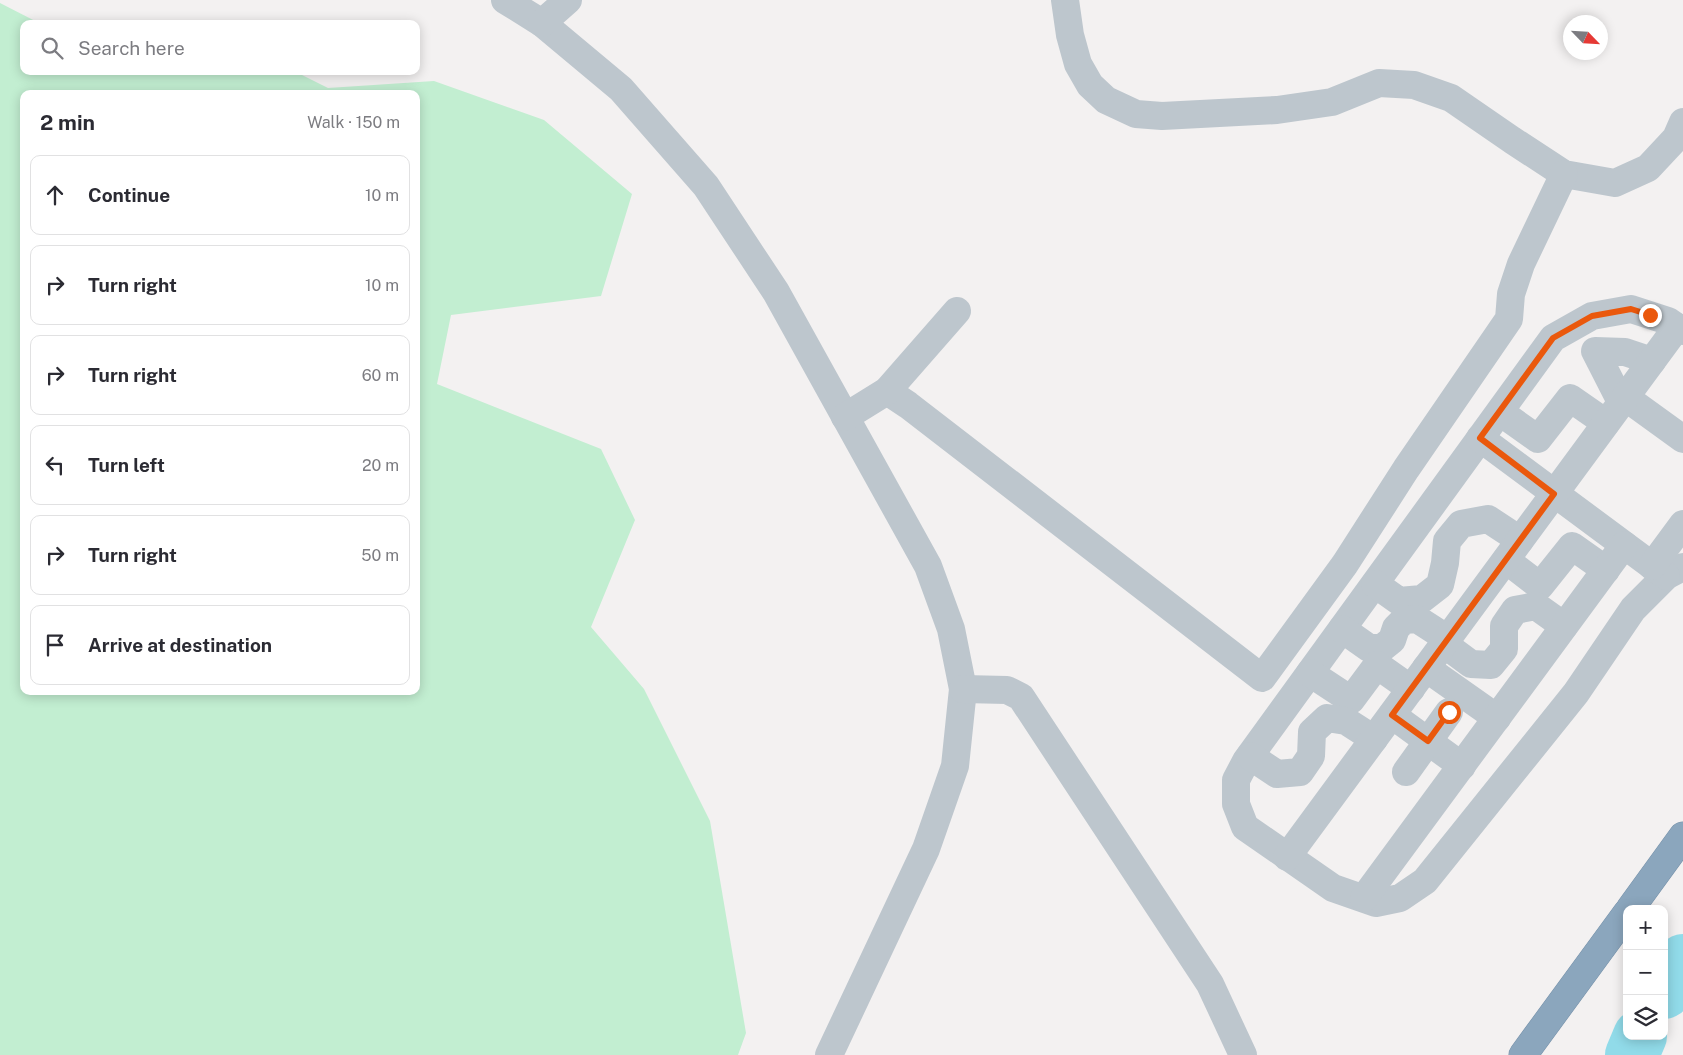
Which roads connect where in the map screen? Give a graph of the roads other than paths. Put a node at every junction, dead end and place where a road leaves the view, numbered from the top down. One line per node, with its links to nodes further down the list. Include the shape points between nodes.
1 (505, 0): 4 (street)
2 (568, 0): 4 (street)
3 (1066, 0): 6 (street, via 1070,35 1078,64 1090,85 1106,100 1136,114 1162,116 1277,110 1332,102 1379,83 1414,85 1451,98)
4 (542, 23): 13 (street, via 621,89 706,186 776,292)
5 (1683, 122): 6 (street, via 1676,138 1648,168 1615,183)
6 (1564, 174): 27 (street, via 1521,264 1511,294 1509,319 1345,564)
7 (957, 311): 10 (street)
8 (1680, 329): 9 (street); 12 (street, via 1668,321 1631,309 1592,316 1553,338)
9 (1652, 361): 11 (street); 11 (street, via 1625,352 1595,350)
10 (887, 391): 13 (street); 27 (street)
11 (1618, 408): 12 (street, via 1570,398 1538,439); 15 (street); 16 (street)
12 (1500, 412): 14 (street)
13 (845, 417): 29 (street, via 928,566 951,629)
14 (1480, 438): 16 (street); 22 (street)
15 (1683, 439)
16 (1554, 494): 18 (street); 19 (street)
17 (1683, 524): 21 (street)
18 (1624, 545): 20 (street); 21 (street)
19 (1513, 550): 20 (street, via 1540,586 1572,546); 22 (street, via 1488,519 1461,524 1447,541 1440,584 1422,599 1399,601); 25 (street)
20 (1606, 570): 23 (street)
21 (1667, 570): 41 (street, via 1633,609 1576,693 1425,881 1400,898 1376,902)
22 (1375, 584): 24 (street)
23 (1564, 626): 25 (street, via 1536,606 1515,610 1504,626 1504,649 1491,664 1471,664); 33 (street)
24 (1342, 630): 25 (street, via 1369,648 1382,648 1392,640 1396,628 1404,620 1417,619); 26 (street)
25 (1446, 641): 28 (street)
26 (1310, 673): 28 (street, via 1351,700 1377,665); 30 (street)
27 (1262, 678): 30 (street, via 1277,689)
28 (1418, 678): 32 (street); 33 (street)
29 (963, 689): 44 (street, via 955,766 926,849); 45 (street, via 1007,690 1021,697 1210,984)
30 (1294, 695): 36 (street)
31 (1449, 712): 35 (street)
32 (1392, 715): 34 (street); 35 (street)
33 (1496, 718): 37 (street)
34 (1374, 739): 36 (street, via 1346,721 1327,718 1312,732 1310,756 1300,772 1277,774); 40 (street)
35 (1428, 741): 37 (street); 38 (street)
36 (1250, 756): 40 (street, via 1236,780 1236,804 1245,827)
37 (1462, 766): 41 (street)
38 (1406, 772)
39 (1683, 836): 42 (highway)
40 (1287, 857): 41 (street, via 1333,888)
41 (1364, 898)
42 (1633, 905)
43 (1623, 918): 46 (highway)
44 (829, 1055)
45 (1243, 1055)
46 (1523, 1055)

